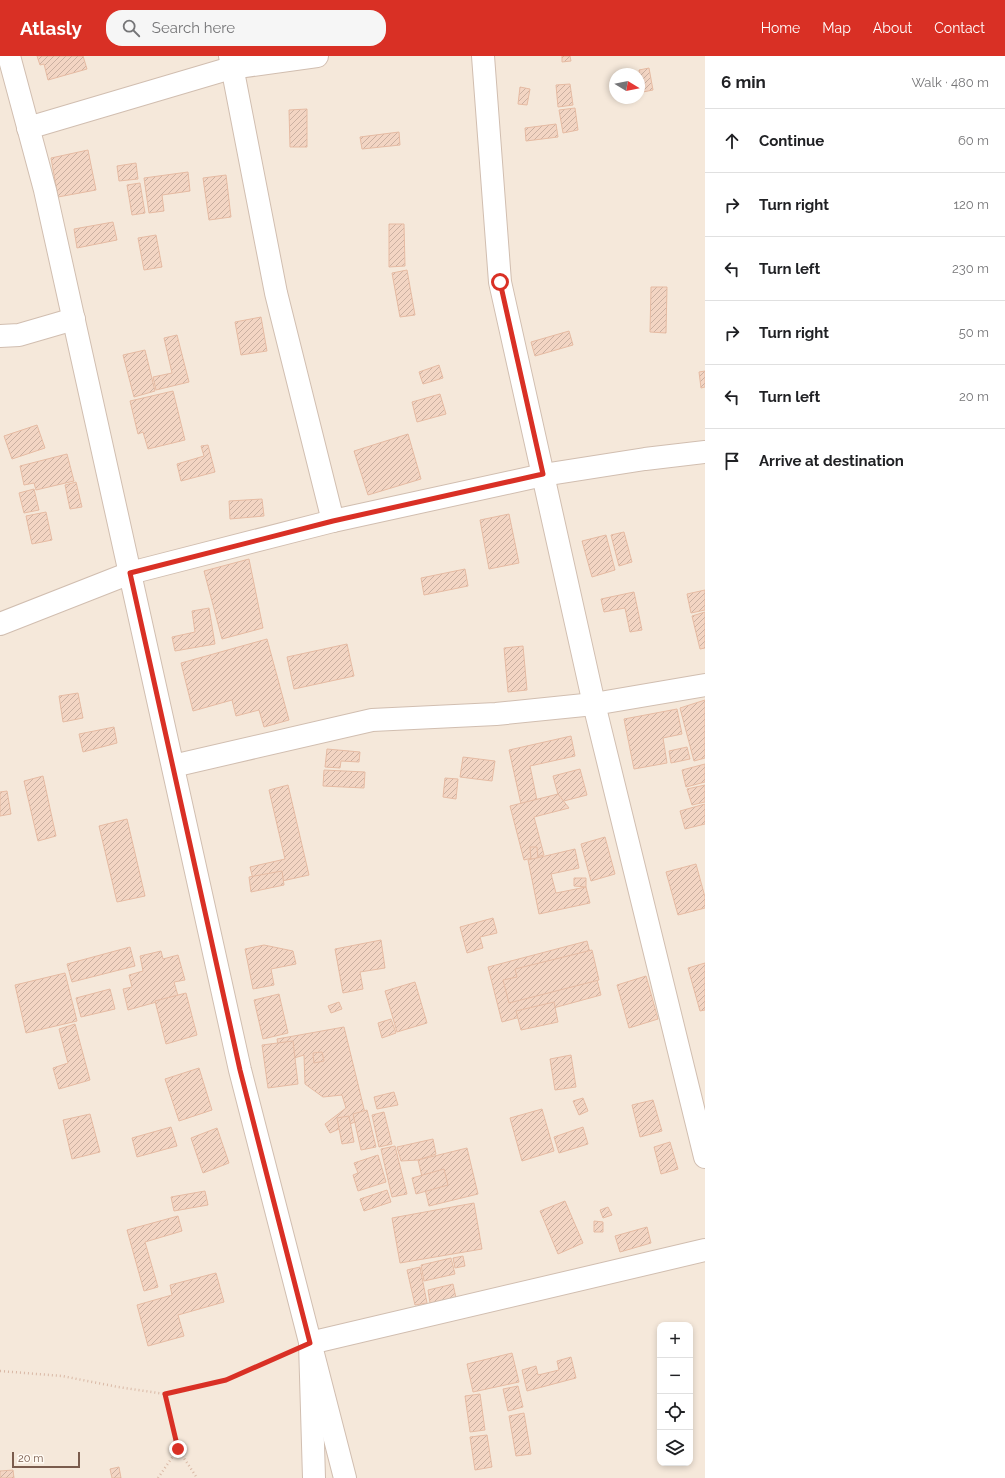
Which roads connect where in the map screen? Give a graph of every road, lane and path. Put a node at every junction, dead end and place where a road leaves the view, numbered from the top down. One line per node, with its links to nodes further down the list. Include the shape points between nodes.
1 (9, 56): 5 (street)
2 (317, 56): 4 (street)
3 (483, 56): 9 (street, via 500,282)
4 (231, 62): 5 (street); 10 (street, via 276,294)
5 (28, 128): 6 (street, via 45,190)
6 (74, 319): 7 (street, via 19,335); 11 (street)
7 (0, 336)
8 (705, 452): 9 (street)
9 (543, 474): 10 (street); 14 (street)
10 (333, 521): 11 (street)
11 (130, 573): 12 (street); 15 (street)
12 (0, 624)
13 (705, 685): 14 (street)
14 (594, 704): 15 (street, via 496,714 372,720); 16 (street)
15 (173, 766): 18 (street, via 240,1070)
16 (705, 1157)
17 (705, 1250): 18 (street)
18 (310, 1343): 20 (path, via 226,1380); 24 (street); 25 (street)
19 (0, 1371): 20 (path, via 62,1376)
20 (165, 1394): 21 (path)
21 (178, 1449): 22 (path); 23 (path)
22 (158, 1478)
23 (197, 1478)
24 (314, 1478)
25 (345, 1478)

